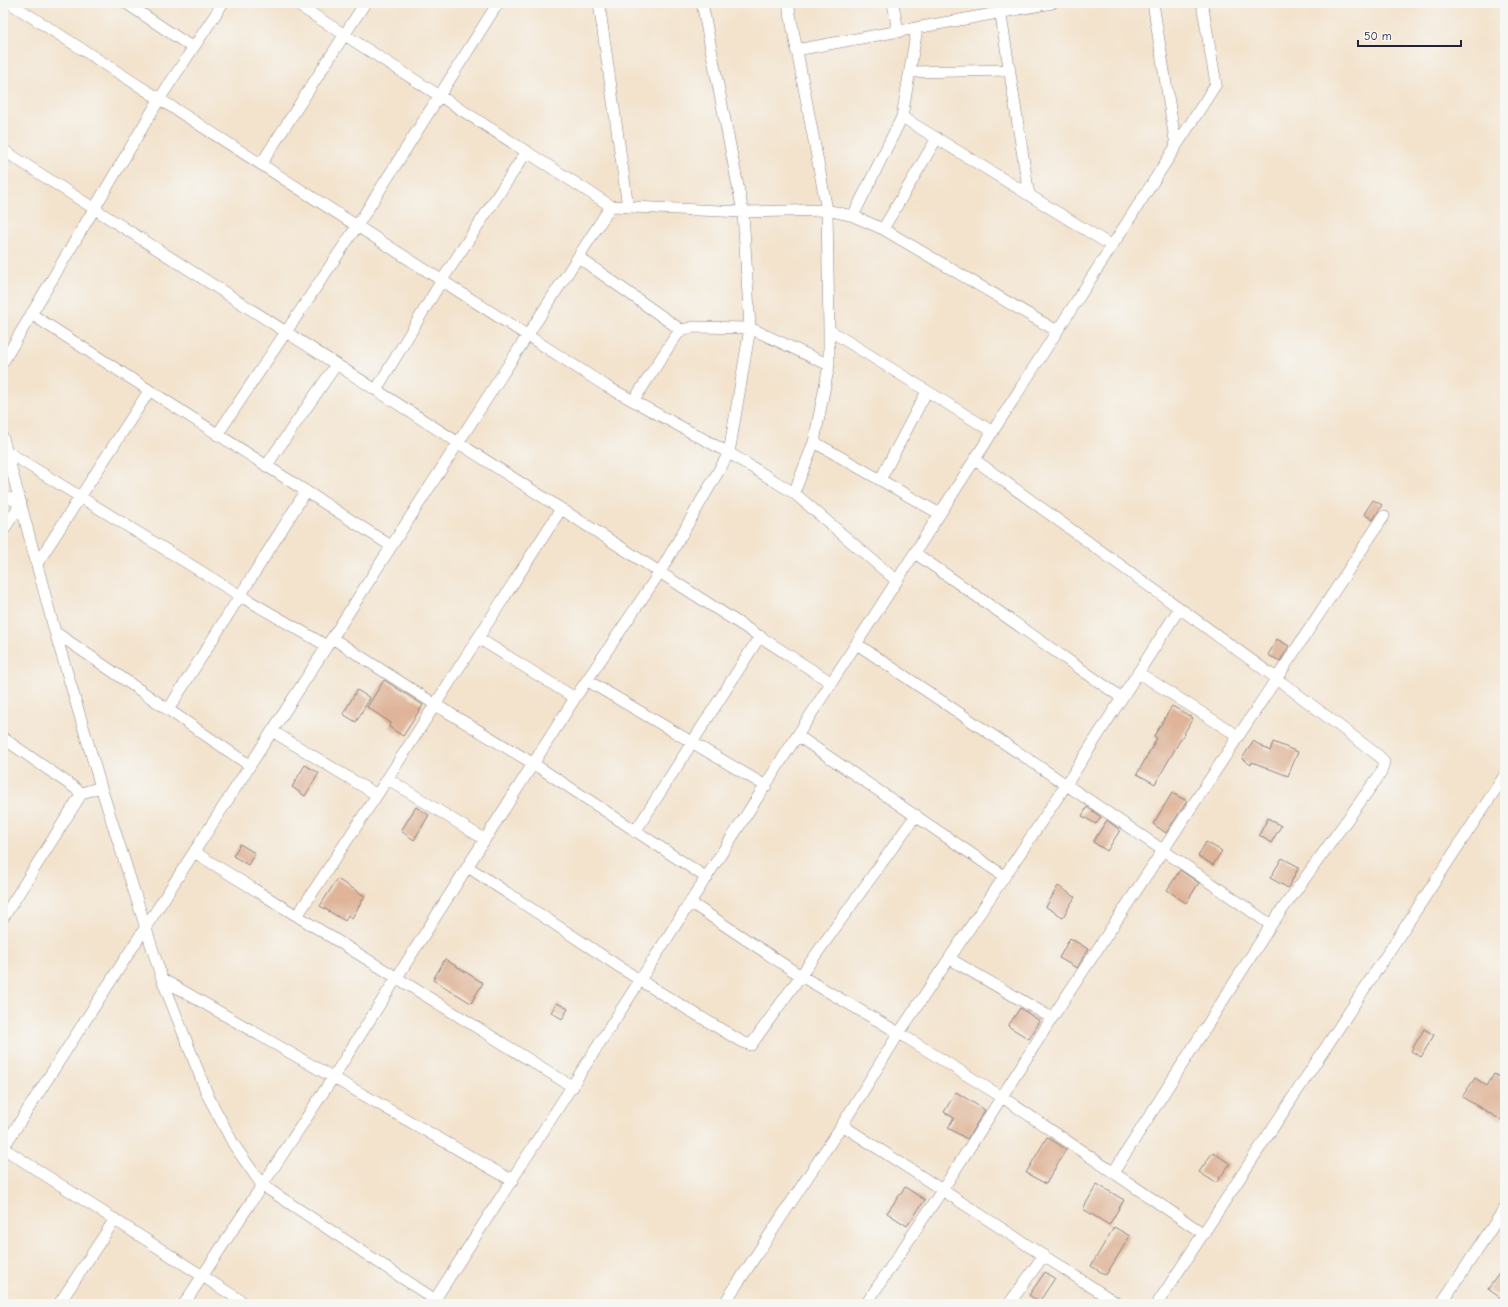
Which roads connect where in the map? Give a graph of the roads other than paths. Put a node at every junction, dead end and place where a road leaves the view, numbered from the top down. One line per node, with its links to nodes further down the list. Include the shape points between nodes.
1 (10, 3): 23 (street)
2 (126, 3): 18 (street)
3 (223, 3): 18 (street)
4 (295, 3): 17 (street)
5 (365, 3): 17 (street)
6 (498, 3): 22 (street)
7 (599, 3): 32 (street)
8 (702, 3): 35 (street)
9 (788, 3): 19 (street)
10 (893, 3): 16 (street)
11 (1052, 3): 14 (street)
12 (1153, 3): 26 (street)
13 (1202, 3): 26 (street, via 1216,84)
14 (1000, 8): 15 (street); 20 (street)
15 (917, 28): 16 (street); 21 (street)
16 (898, 32): 19 (street)
17 (344, 35): 22 (street); 29 (street)
18 (194, 48): 23 (street)
19 (796, 50): 34 (street)
20 (1010, 70): 21 (street); 30 (street)
21 (910, 72): 24 (street)
22 (440, 96): 28 (street); 37 (street)
23 (160, 98): 29 (street); 33 (street)
24 (902, 117): 25 (street); 36 (street)
25 (936, 138): 30 (street); 38 (street)
26 (1176, 146): 39 (street)
27 (3, 150): 33 (street)
28 (527, 151): 31 (street); 41 (street)
29 (261, 164): 37 (street)
30 (1029, 195): 39 (street)
31 (611, 206): 32 (street); 40 (street)
32 (628, 207): 35 (street)
33 (94, 208): 42 (street); 46 (street)
34 (827, 210): 35 (street); 36 (street); 45 (street)
35 (743, 212): 43 (street)
36 (853, 216): 38 (street)
37 (357, 226): 41 (street); 46 (street)
38 (883, 229): 47 (street)
39 (1112, 246): 47 (street)
40 (578, 257): 44 (street); 48 (street)
41 (442, 280): 48 (street); 52 (street)
42 (31, 314): 49 (street); 54 (street)
43 (750, 328): 44 (street, via 694,327); 51 (street); 62 (street)
44 (682, 330): 55 (street)
45 (829, 330): 51 (street); 53 (street)
46 (284, 332): 50 (street); 57 (street)
47 (1057, 332): 56 (street)
48 (528, 335): 55 (street, via 606,386); 59 (street)
49 (3, 362)
50 (336, 364): 52 (street); 64 (street)
51 (828, 365): 60 (street)
52 (376, 390): 59 (street)
53 (926, 390): 56 (street); 65 (street)
54 (149, 391): 57 (street); 69 (street)
55 (634, 400): 62 (street)
56 (993, 432): 63 (street)
57 (217, 435): 64 (street)
58 (3, 438): 61 (street)
59 (458, 442): 71 (street); 75 (street)
60 (814, 442): 65 (street); 67 (street)
61 (6, 451): 69 (street); 70 (street)
62 (729, 453): 67 (street); 78 (street)
63 (975, 460): 72 (street); 81 (street)
64 (266, 466): 66 (street)
65 (880, 480): 72 (street)
66 (306, 492): 75 (street); 80 (street)
67 (794, 493): 79 (street)
68 (3, 496): 70 (street)
69 (79, 496): 77 (street); 80 (street)
70 (21, 503): 74 (street); 77 (street)
71 (561, 509): 78 (street); 84 (street)
72 (940, 514): 76 (street)
73 (1384, 516): 88 (street)
74 (3, 531)
75 (391, 546): 85 (street)
76 (915, 553): 79 (street); 92 (street)
77 (38, 562): 82 (street)
78 (660, 572): 83 (street); 89 (street)
79 (897, 581): 86 (street)
80 (239, 595): 85 (street); 94 (street)
81 (1179, 609): 87 (street); 88 (street)
82 (55, 632): 94 (street); 106 (street)
83 (760, 636): 90 (street); 99 (street)
84 (478, 638): 91 (street); 93 (street)
85 (330, 642): 93 (street); 95 (street)
86 (857, 644): 90 (street); 104 (street)
87 (1138, 673): 92 (street); 97 (street)
88 (1276, 678): 97 (street); 120 (street, via 1384,762 1381,772)
89 (588, 681): 91 (street); 99 (street)
90 (832, 683): 96 (street)
91 (575, 698): 100 (street)
92 (1122, 698): 104 (street)
93 (436, 704): 100 (street); 103 (street)
94 (168, 710): 101 (street)
95 (272, 731): 101 (street); 108 (street)
96 (798, 736): 105 (street); 109 (street)
97 (1238, 736): 112 (street)
98 (3, 738): 107 (street)
99 (693, 744): 105 (street); 110 (street)
100 (534, 764): 110 (street); 111 (street)
101 (250, 765): 113 (street)
102 (1505, 775): 140 (street)
103 (388, 779): 108 (street); 111 (street)
104 (1066, 785): 112 (street); 115 (street)
105 (766, 786): 116 (street)
106 (101, 787): 107 (street); 121 (street)
107 (82, 793): 118 (street)
108 (378, 796): 119 (street)
109 (916, 815): 115 (street); 123 (street)
110 (635, 832): 116 (street)
111 (484, 839): 114 (street)
112 (1164, 849): 120 (street); 127 (street)
113 (194, 852): 119 (street); 121 (street)
114 (468, 867): 124 (street); 126 (street)
115 (1004, 876): 122 (street)
116 (707, 878): 117 (street)
117 (691, 904): 123 (street); 126 (street)
118 (4, 916)
119 (298, 916): 124 (street)
120 (1271, 925): 134 (street)
121 (145, 929): 125 (street); 133 (street)
122 (950, 959): 127 (street); 128 (street)
123 (801, 976): 126 (street, via 751,1045); 128 (street)
124 (397, 977): 129 (street); 130 (street)
125 (162, 979): 129 (street); 136 (street, via 208,1096 234,1145)
126 (641, 980): 130 (street)
127 (1052, 1018): 131 (street)
128 (899, 1033): 131 (street); 132 (street)
129 (334, 1076): 135 (street); 136 (street)
130 (573, 1087): 135 (street)
131 (1002, 1096): 134 (street); 137 (street)
132 (842, 1125): 137 (street); 147 (street)
133 (3, 1148): 139 (street)
134 (1113, 1173): 140 (street)
135 (513, 1181): 143 (street)
136 (262, 1185): 142 (street); 143 (street)
137 (943, 1189): 141 (street); 148 (street)
138 (1505, 1208): 152 (street)
139 (115, 1219): 142 (street); 144 (street)
140 (1204, 1234): 151 (street)
141 (1044, 1255): 149 (street); 150 (street)
142 (203, 1276): 145 (street); 146 (street)
143 (436, 1303)
144 (59, 1304)
145 (184, 1304)
146 (246, 1304)
147 (724, 1304)
148 (866, 1304)
149 (1009, 1304)
150 (1118, 1304)
151 (1158, 1304)
152 (1441, 1304)

